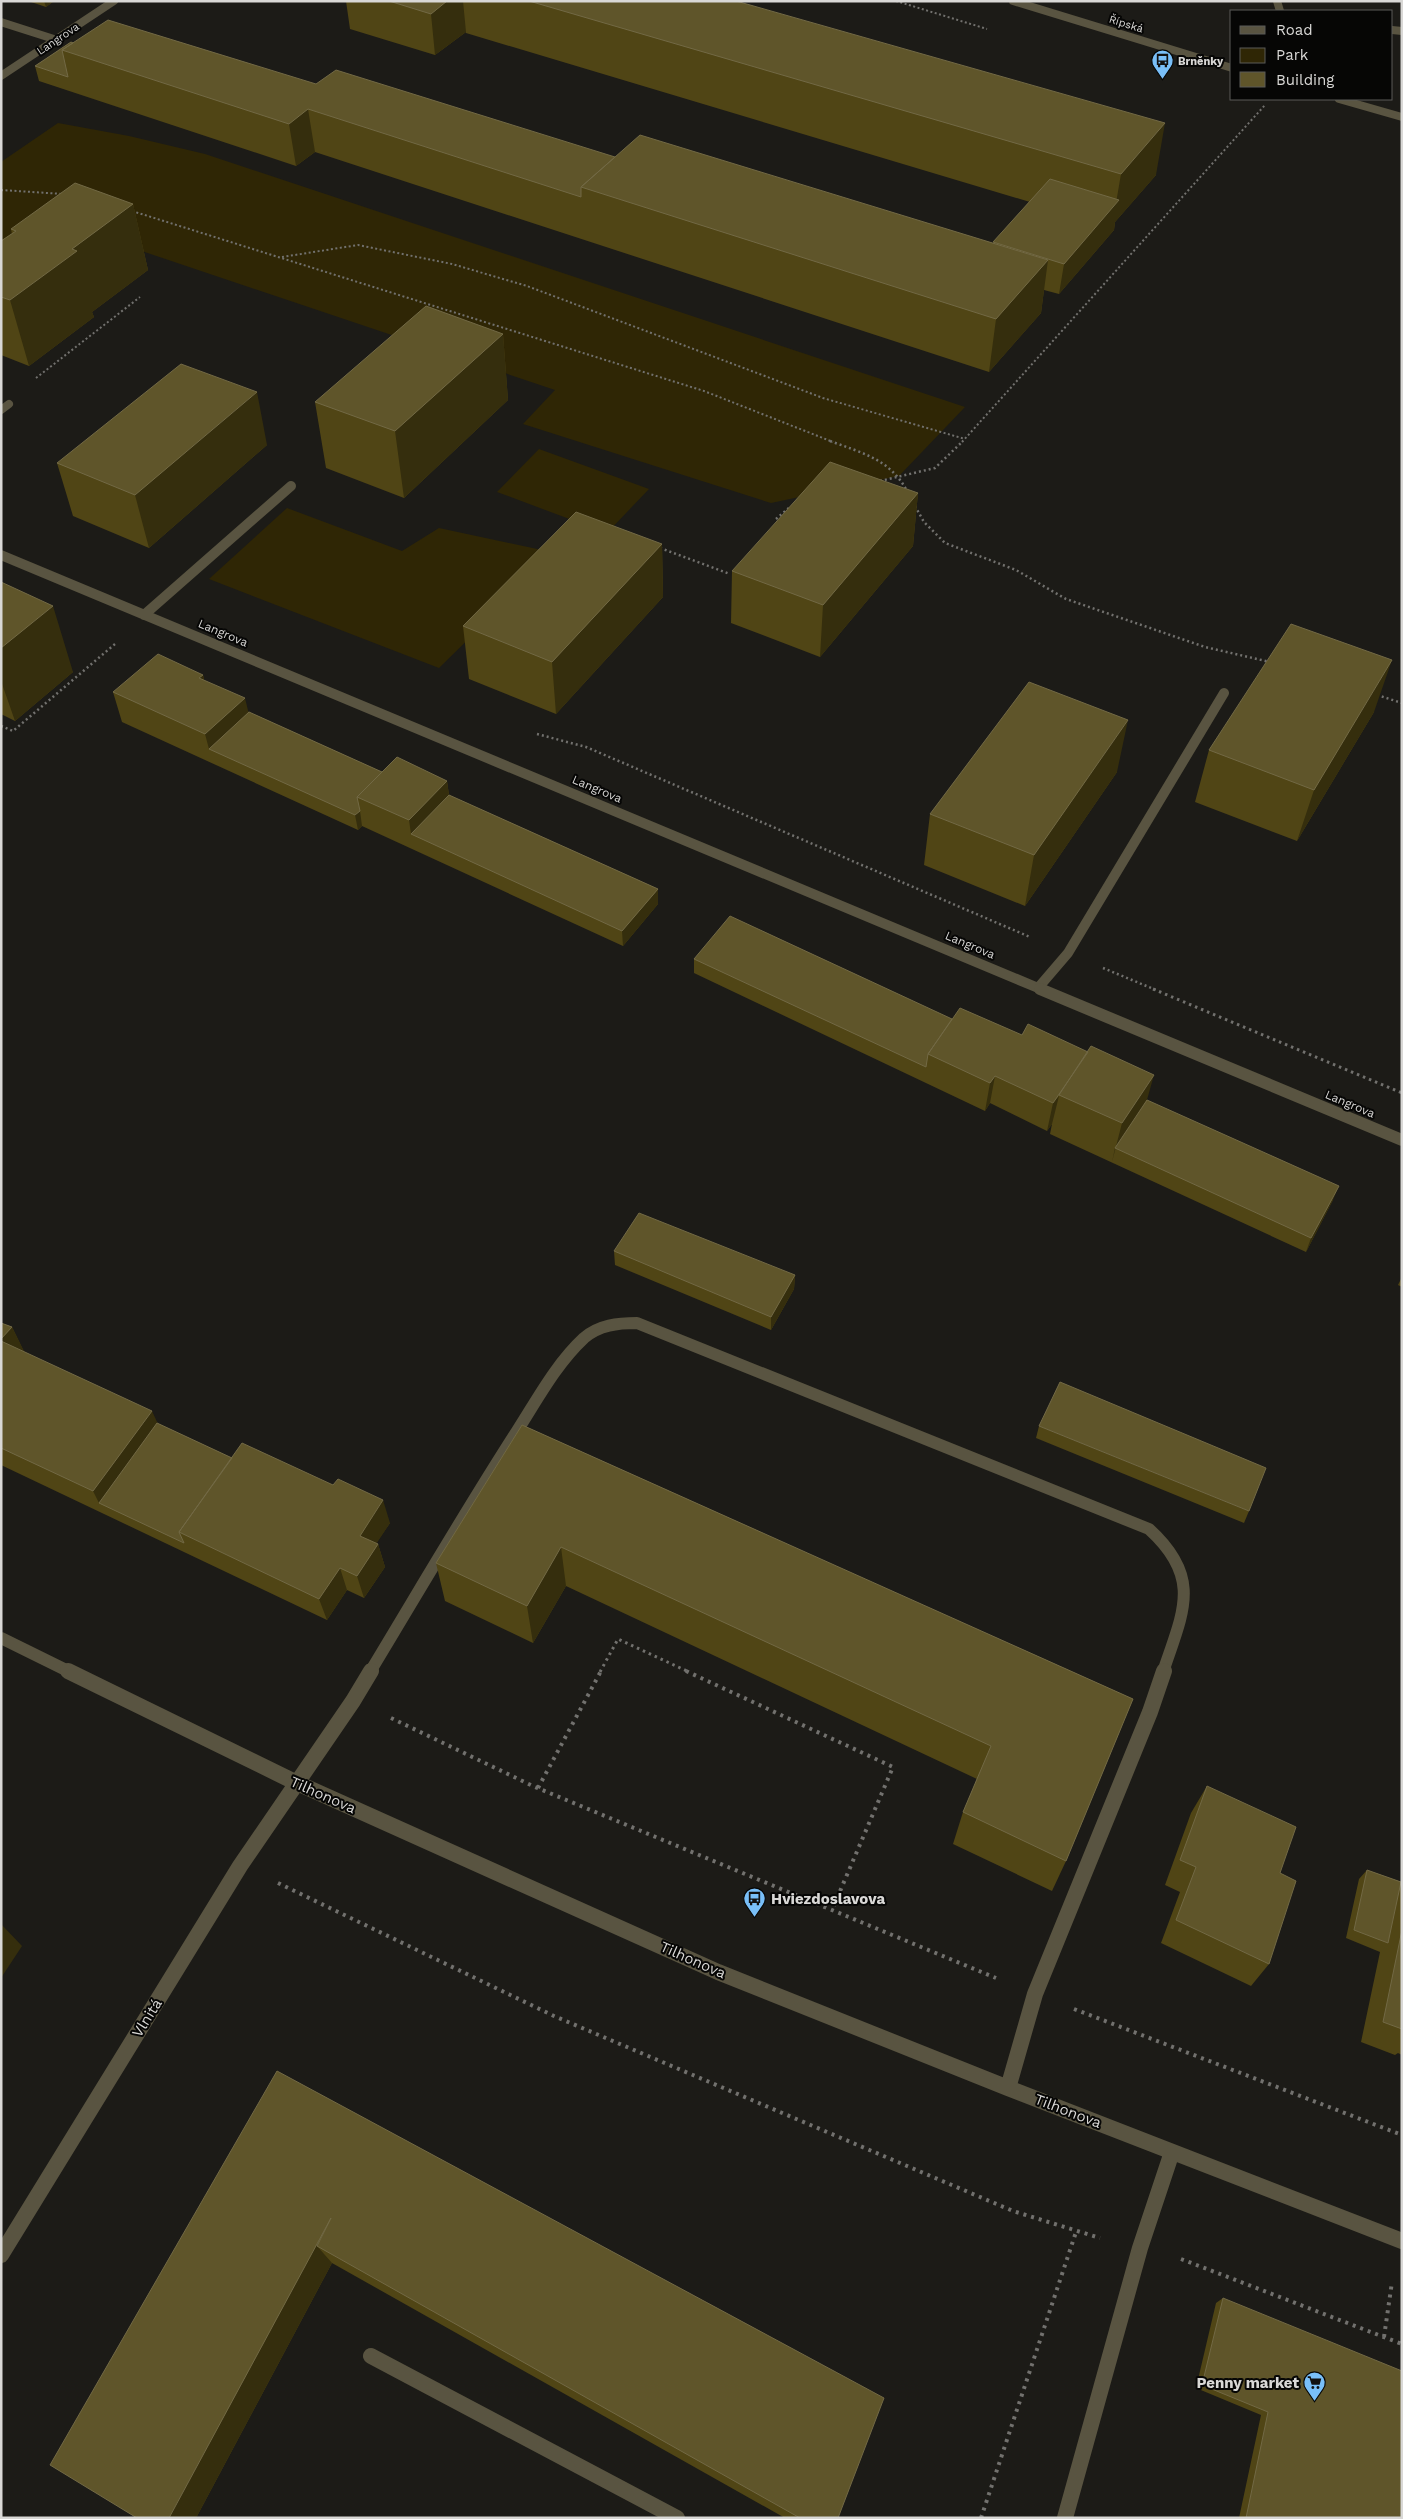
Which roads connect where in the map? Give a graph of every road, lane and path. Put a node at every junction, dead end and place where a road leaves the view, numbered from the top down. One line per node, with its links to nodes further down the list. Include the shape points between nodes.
1 (114, 1): 6 (street, Langrova)
2 (896, 1): 5 (path)
3 (1014, 1): 7 (street, Řípská)
4 (1, 22): 6 (street)
5 (988, 29)
6 (57, 40): 8 (street, Langrova)
7 (1230, 67)
8 (1, 76)
9 (1343, 100): 11 (street)
10 (1264, 105): 18 (path)
11 (1402, 116)
12 (1, 190): 13 (path)
13 (68, 195)
14 (124, 209): 15 (path)
15 (281, 257): 18 (path, via 358,245 452,264 527,286 824,398); 19 (path, via 704,391 880,460)
16 (140, 297): 17 (path)
17 (30, 382)
18 (966, 439): 19 (path, via 935,468)
19 (899, 476): 20 (path); 22 (path)
20 (872, 483)
21 (291, 486): 29 (street)
22 (908, 492)
23 (912, 499): 31 (path, via 924,522 945,544 1016,570 1066,599 1205,647)
24 (791, 506): 25 (path)
25 (776, 519)
26 (656, 547): 28 (path)
27 (1, 555): 29 (street, Langrova)
28 (730, 574)
29 (144, 615): 38 (street, Langrova)
30 (116, 644): 35 (path, via 13,731)
31 (1270, 662)
32 (1224, 692): 37 (street)
33 (1374, 694): 34 (path)
34 (1402, 703)
35 (1, 726)
36 (534, 733): 37 (path, via 586,747)
37 (1068, 953): 38 (street); 39 (path)
38 (1038, 988): 40 (street, Langrova)
39 (1402, 1093)
40 (1402, 1140)
41 (1, 1638): 43 (street, Tilhonova)
42 (390, 1717): 44 (path)
43 (297, 1784): 45 (street, Vlnitá); 47 (street, Vlnitá, via 353,1701 491,1471 556,1371 584,1338 600,1328 618,1323 637,1323 1149,1529 1168,1546 1179,1567 1185,1593 1182,1615 1146,1722); 48 (street, Tilhonova, via 718,1972)
44 (538, 1788): 46 (path); 46 (path, via 618,1639 893,1767)
45 (240, 1866): 52 (street, Vlnitá); 57 (path, via 554,2016 1013,2211 1076,2232)
46 (832, 1910): 47 (path)
47 (1035, 1994): 48 (street, Vlnitá); 49 (path)
48 (1008, 2088): 50 (street, Tilhonova)
49 (1402, 2135)
50 (1172, 2152): 51 (street, Tilhonova); 58 (street, via 1140,2248)
51 (1402, 2241)
52 (1, 2255)
53 (1198, 2264): 54 (path)
54 (1402, 2344)
55 (371, 2356): 56 (street)
56 (677, 2518)
57 (981, 2518)
58 (1065, 2518)

